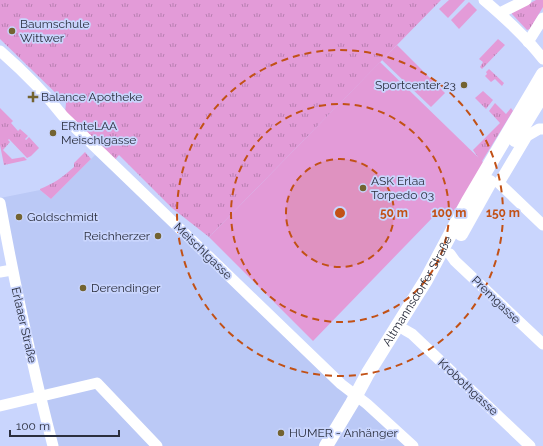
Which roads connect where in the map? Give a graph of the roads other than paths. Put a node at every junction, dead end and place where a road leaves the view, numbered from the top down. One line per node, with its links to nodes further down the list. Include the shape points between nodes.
1 (484, 0): 3 (street)
2 (526, 0): 3 (street)
3 (500, 13): 5 (street)
4 (543, 18): 5 (street)
5 (528, 42): 7 (street)
6 (0, 51): 19 (street, Meischlgasse, via 30,79 63,116 341,384)
7 (543, 59)
8 (543, 74): 19 (main road, Altmannsdorfer Straße, via 468,201 426,280 368,373)
9 (543, 94): 13 (main road, Altmannsdorfer Straße, via 494,174)
10 (541, 129): 12 (street, via 527,136 499,183)
11 (0, 203): 14 (street, Erlaaer Straße)
12 (543, 225)
13 (450, 254): 16 (main road, Altmannsdorfer Straße); 17 (street, Premgasse)
14 (12, 270): 15 (street); 18 (street, Erlaaer Straße)
15 (0, 272)
16 (405, 330): 19 (main road, Altmannsdorfer Straße); 26 (street, Krobothgasse)
17 (543, 344)
18 (40, 396): 20 (street); 21 (street, Erlaaer Straße); 22 (street, via 97,383)
19 (359, 398): 23 (main road, Altmannsdorfer Straße); 24 (main road, Altmannsdorfer Straße); 25 (street, Meischlgasse)
20 (0, 406)
21 (53, 446)
22 (157, 446)
23 (326, 446)
24 (335, 446)
25 (413, 446)
26 (530, 446)

